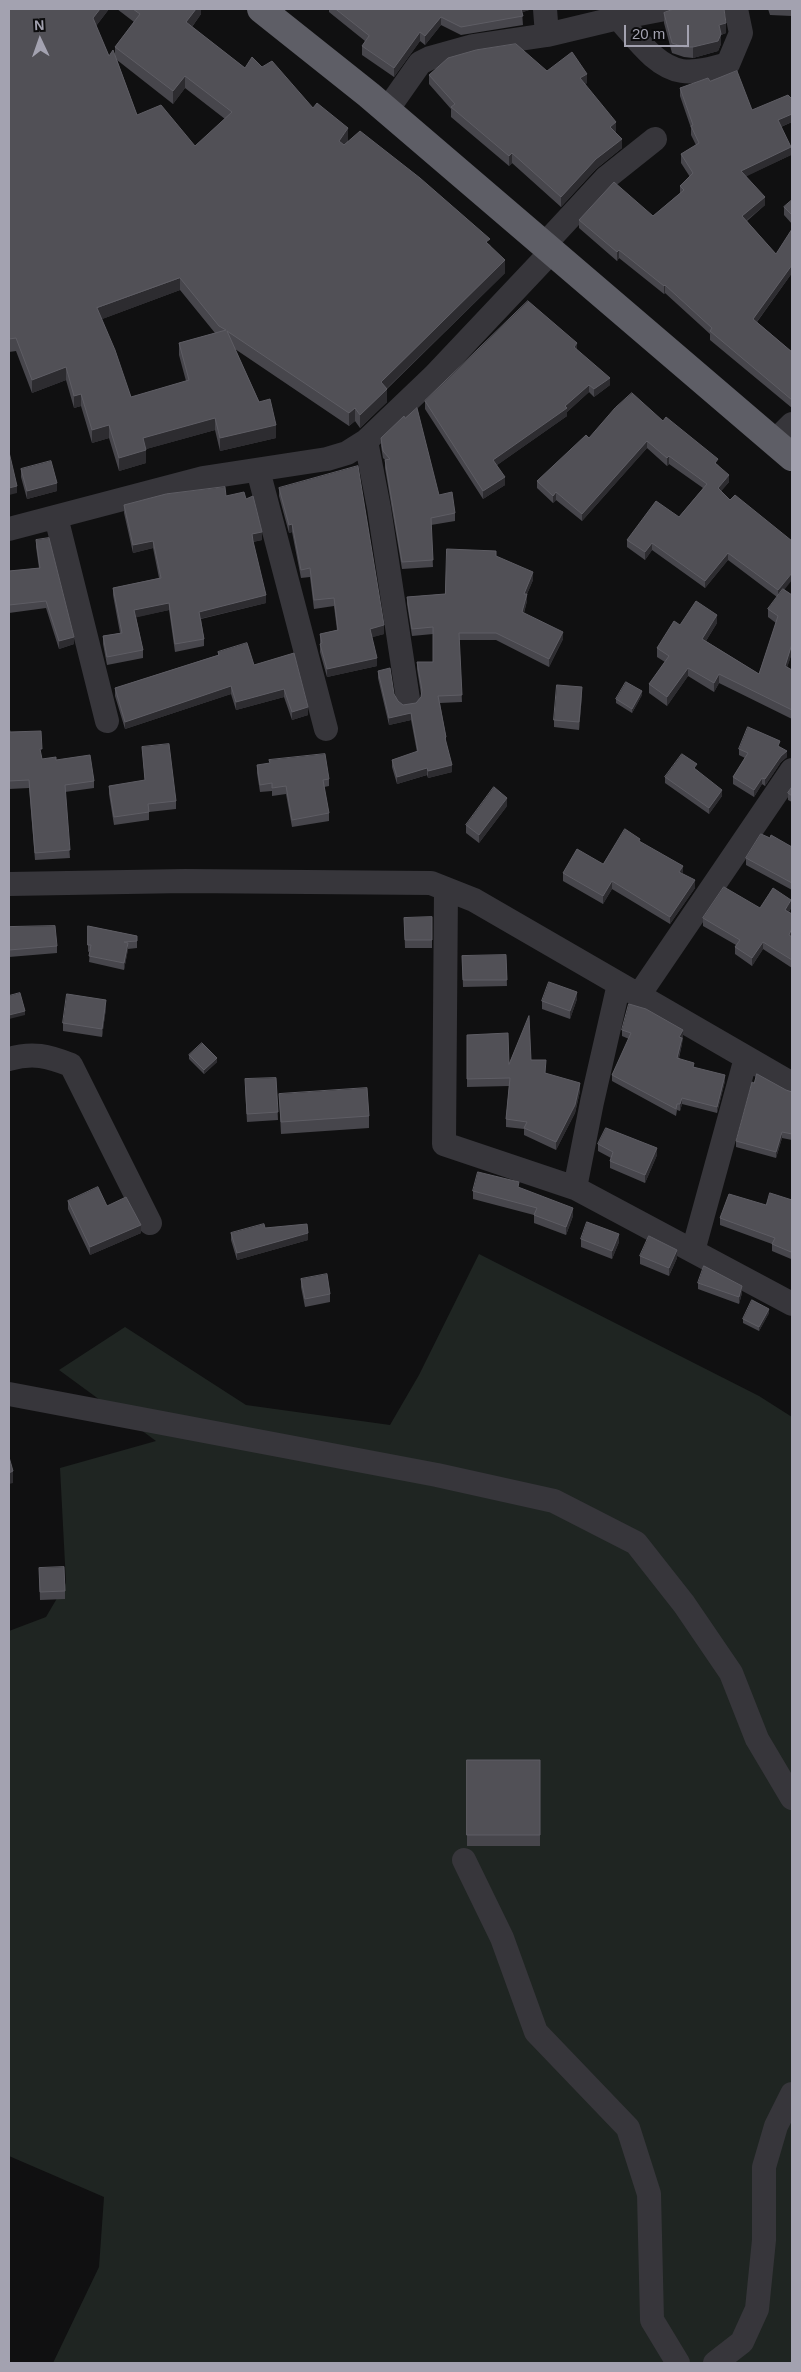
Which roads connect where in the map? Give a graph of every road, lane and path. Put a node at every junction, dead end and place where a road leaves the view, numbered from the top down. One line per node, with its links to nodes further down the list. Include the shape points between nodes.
1 (261, 9): 7 (highway)
2 (545, 9): 6 (street)
3 (665, 9): 5 (street)
4 (736, 9): 5 (street, via 741,33 728,64 705,70 682,71 664,63 650,53)
5 (618, 18): 6 (street)
6 (547, 35): 7 (street, via 473,46 430,58 420,63)
7 (387, 110): 9 (highway)
8 (654, 139): 9 (street, via 606,178)
9 (548, 248): 10 (street, via 434,376); 11 (highway)
10 (366, 441): 12 (street, via 327,459); 15 (street)
11 (786, 441)
12 (258, 470): 13 (street, via 203,478); 17 (street)
13 (56, 517): 14 (street); 16 (street)
14 (9, 530)
15 (408, 700)
16 (107, 721)
17 (326, 729)
18 (792, 770): 21 (street)
19 (9, 884): 20 (street, via 421,882)
20 (446, 889): 21 (street, via 474,900); 25 (street, via 444,1144)
21 (629, 990): 22 (street); 25 (street, via 592,1102)
22 (746, 1058): 24 (street); 27 (street)
23 (9, 1059): 26 (street, via 48,1056 71,1065)
24 (792, 1084)
25 (575, 1188): 27 (street)
26 (150, 1223)
27 (693, 1251): 28 (street)
28 (792, 1304)
29 (9, 1394): 30 (street, via 554,1501 636,1543 684,1604 731,1673 757,1739)
30 (792, 1798)
31 (464, 1860): 33 (street, via 502,1938 536,2032 628,2128 649,2194 652,2320)
32 (792, 2094): 34 (street, via 776,2126 764,2167 764,2240 757,2309 742,2342)
33 (678, 2363)
34 (715, 2363)

